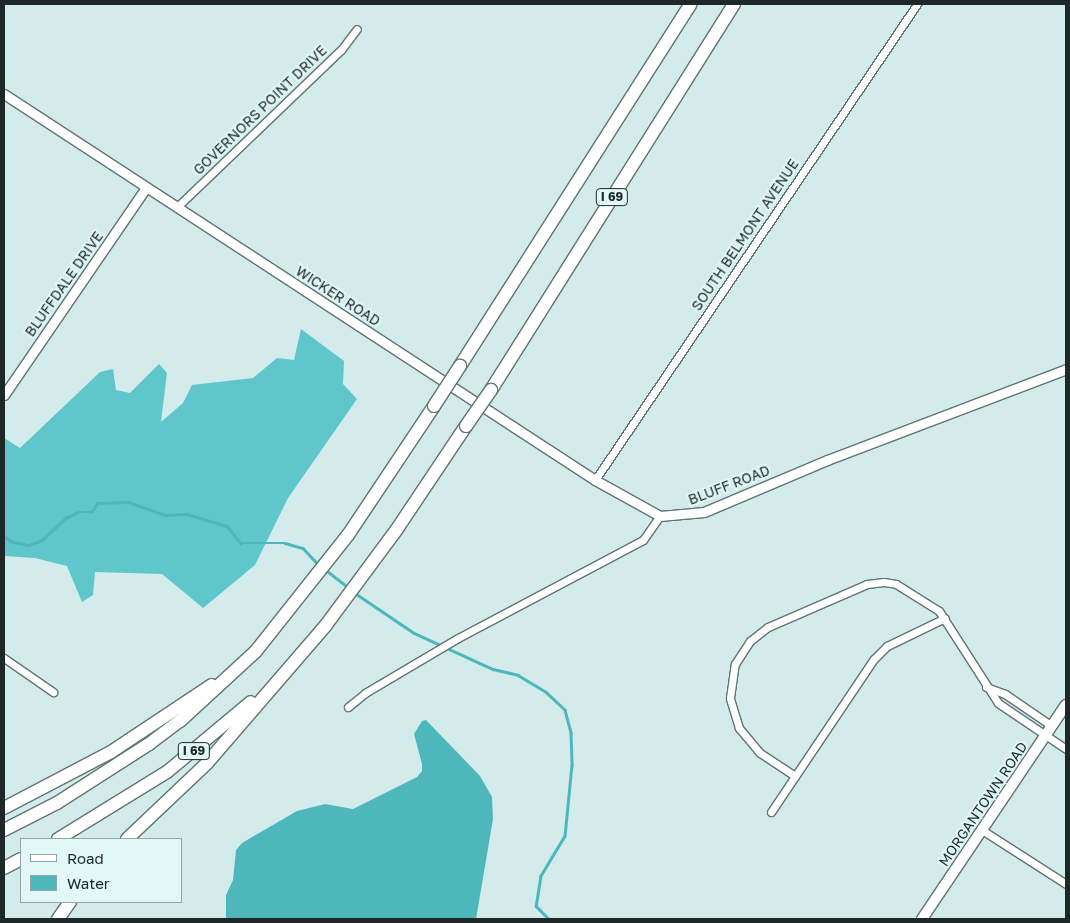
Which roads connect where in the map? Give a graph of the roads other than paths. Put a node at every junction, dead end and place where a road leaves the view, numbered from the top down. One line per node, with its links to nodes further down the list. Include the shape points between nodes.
1 (691, 4): 15 (highway, I 69, bridge, via 348,535 300,598)
2 (734, 4): 13 (highway, I 69, bridge, via 491,390 376,560)
3 (916, 4): 10 (street, SOUTH BELMONT AVENUE)
4 (357, 30): 7 (street, GOVERNORS POINT DRIVE, via 341,50)
5 (4, 94): 6 (street, WICKER ROAD)
6 (146, 188): 7 (street, WICKER ROAD); 9 (street, BLUFFDALE DRIVE)
7 (177, 207): 10 (street, WICKER ROAD)
8 (1066, 368): 11 (street, BLUFF ROAD, via 704,512)
9 (4, 395)
10 (595, 480): 11 (street, WICKER ROAD)
11 (660, 516): 19 (street, via 643,540 458,638 365,693)
12 (945, 618): 16 (street); 23 (street, via 886,646); 23 (street, via 896,584 867,584 768,627 750,641 735,664 730,698 739,728 760,752)
13 (313, 642): 28 (highway, I 69, via 254,700 167,772); 29 (highway, via 207,763)
14 (4, 658): 17 (street)
15 (239, 667): 24 (highway, via 111,752); 26 (highway, I 69, via 149,744 65,799)
16 (983, 685): 20 (street, via 1005,694); 21 (street, via 998,704)
17 (53, 692)
18 (1066, 705): 20 (main road, MORGANTOWN ROAD)
19 (348, 707)
20 (1052, 726): 21 (main road, MORGANTOWN ROAD)
21 (1045, 736): 22 (street); 27 (main road, MORGANTOWN ROAD)
22 (1066, 749)
23 (795, 776): 25 (street)
24 (4, 808)
25 (771, 812)
26 (4, 830)
27 (982, 830): 32 (street); 35 (main road, MORGANTOWN ROAD)
28 (60, 838)
29 (128, 838)
30 (20, 860): 31 (highway)
31 (4, 868)
32 (1066, 884)
33 (69, 903): 34 (highway)
34 (58, 919)
35 (922, 919)

